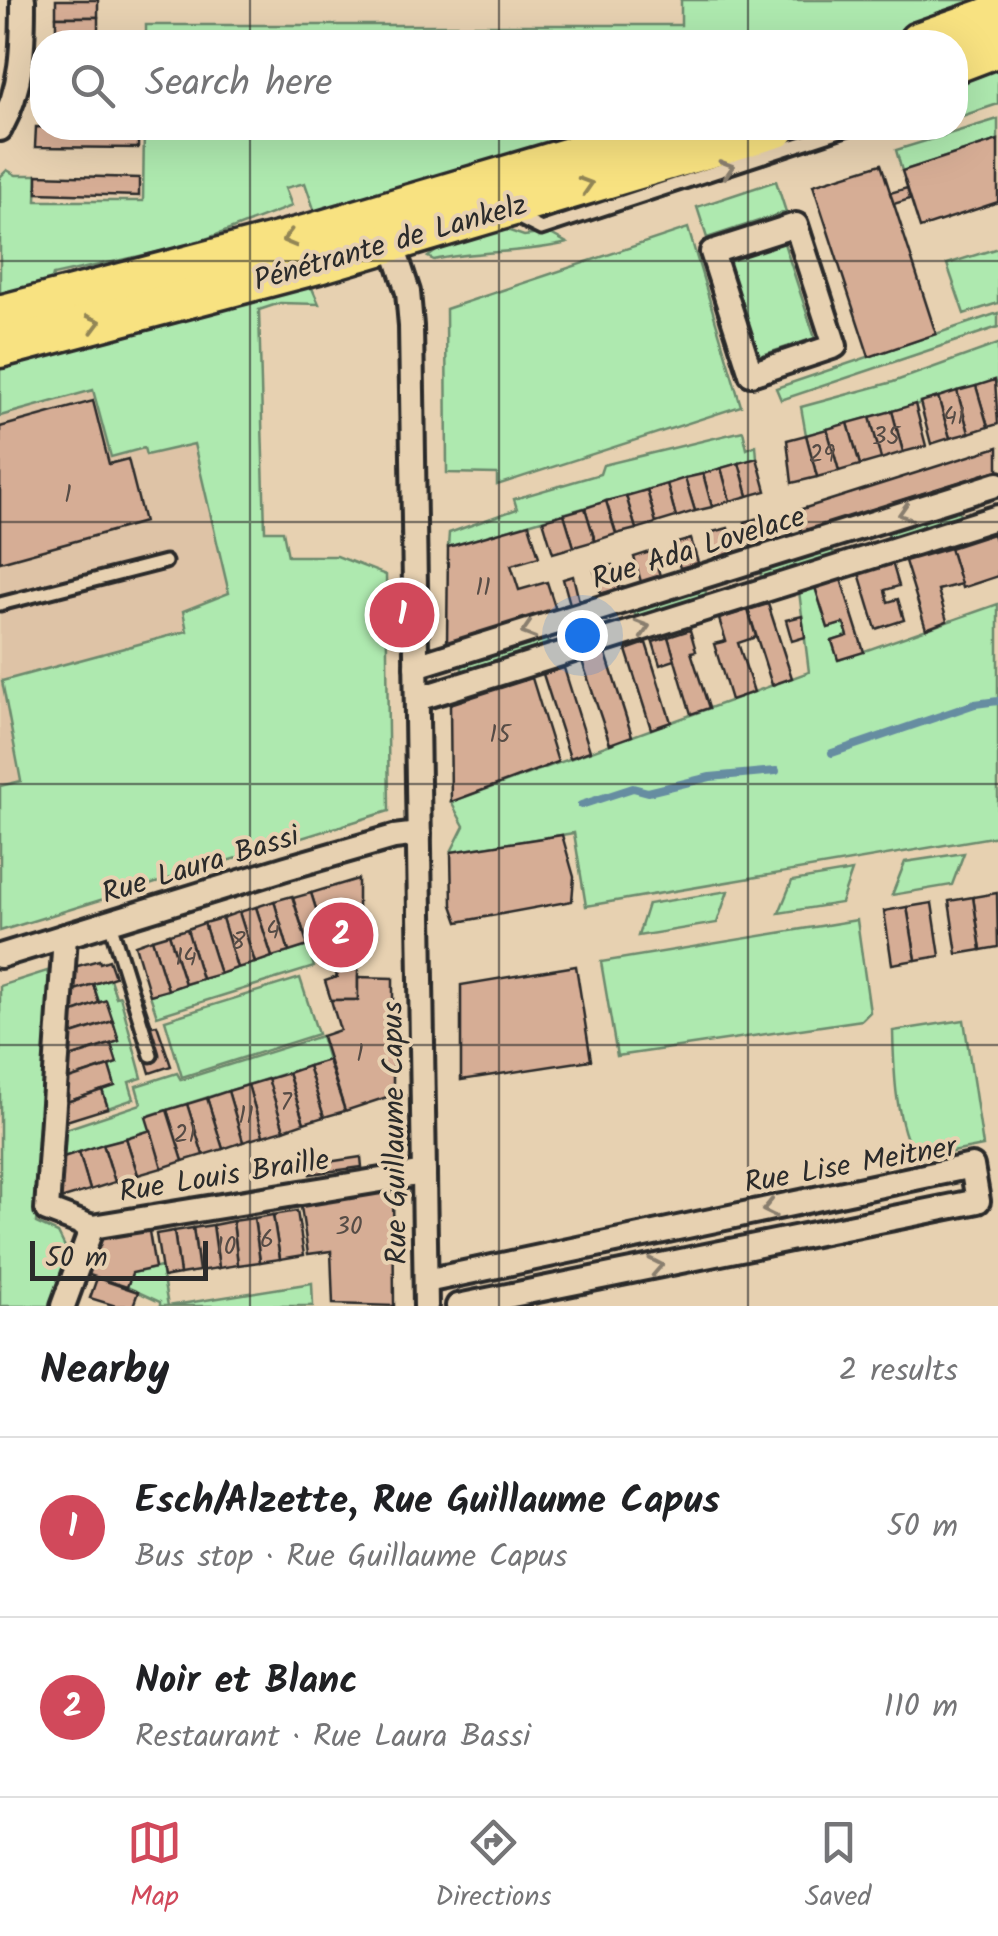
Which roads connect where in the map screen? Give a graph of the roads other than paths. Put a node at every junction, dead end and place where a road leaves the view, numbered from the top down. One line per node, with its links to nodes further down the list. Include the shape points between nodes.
1 (23, 0): 6 (street, via 22,66)
2 (998, 14): 3 (main road)
3 (952, 30)
4 (998, 48): 5 (main road)
5 (968, 58)
6 (0, 129)
7 (629, 140): 12 (main road, Pénétrante de Lankelz, via 527,171)
8 (738, 140): 10 (main road, Pénétrante de Lankelz, one-way to 8)
9 (813, 140): 10 (lane, one-way to 9, via 541,229)
10 (504, 210): 12 (main road, Pénétrante de Lankelz)
11 (796, 225): 11 (street, via 835,346 751,374 712,252)
12 (388, 228): 13 (main road, Pénétrante de Lankelz, one-way to 13); 14 (main road, Pénétrante de Lankelz, one-way to 12); 19 (street, Rue Guillaume Capus, via 411,326)
13 (0, 314)
14 (0, 348)
15 (998, 484): 19 (street, Rue Ada Lovelace, one-way to 19)
16 (998, 517): 20 (street, Rue Ada Lovelace, one-way to 16)
17 (165, 562): 18 (lane)
18 (0, 604)
19 (416, 666): 20 (street, Rue Guillaume Capus)
20 (417, 699): 21 (street, Rue Guillaume Capus)
21 (419, 834): 22 (street, Rue Laura Bassi); 26 (street, Rue Guillaume Capus)
22 (110, 923): 23 (street, Rue Laura Bassi); 25 (lane)
23 (64, 936): 24 (street, Rue Laura Bassi); 27 (street, via 48,1210)
24 (0, 956)
25 (151, 1056)
26 (424, 1173): 27 (street, Rue Louis Braille); 28 (street, Rue Guillaume Capus)
27 (92, 1226): 29 (street)
28 (426, 1281): 30 (street, Rue Guillaume Capus); 31 (street, Rue Lise Meitner, one-way to 28, via 978,1200 972,1166)
29 (64, 1306)
30 (426, 1306)
31 (458, 1306)

